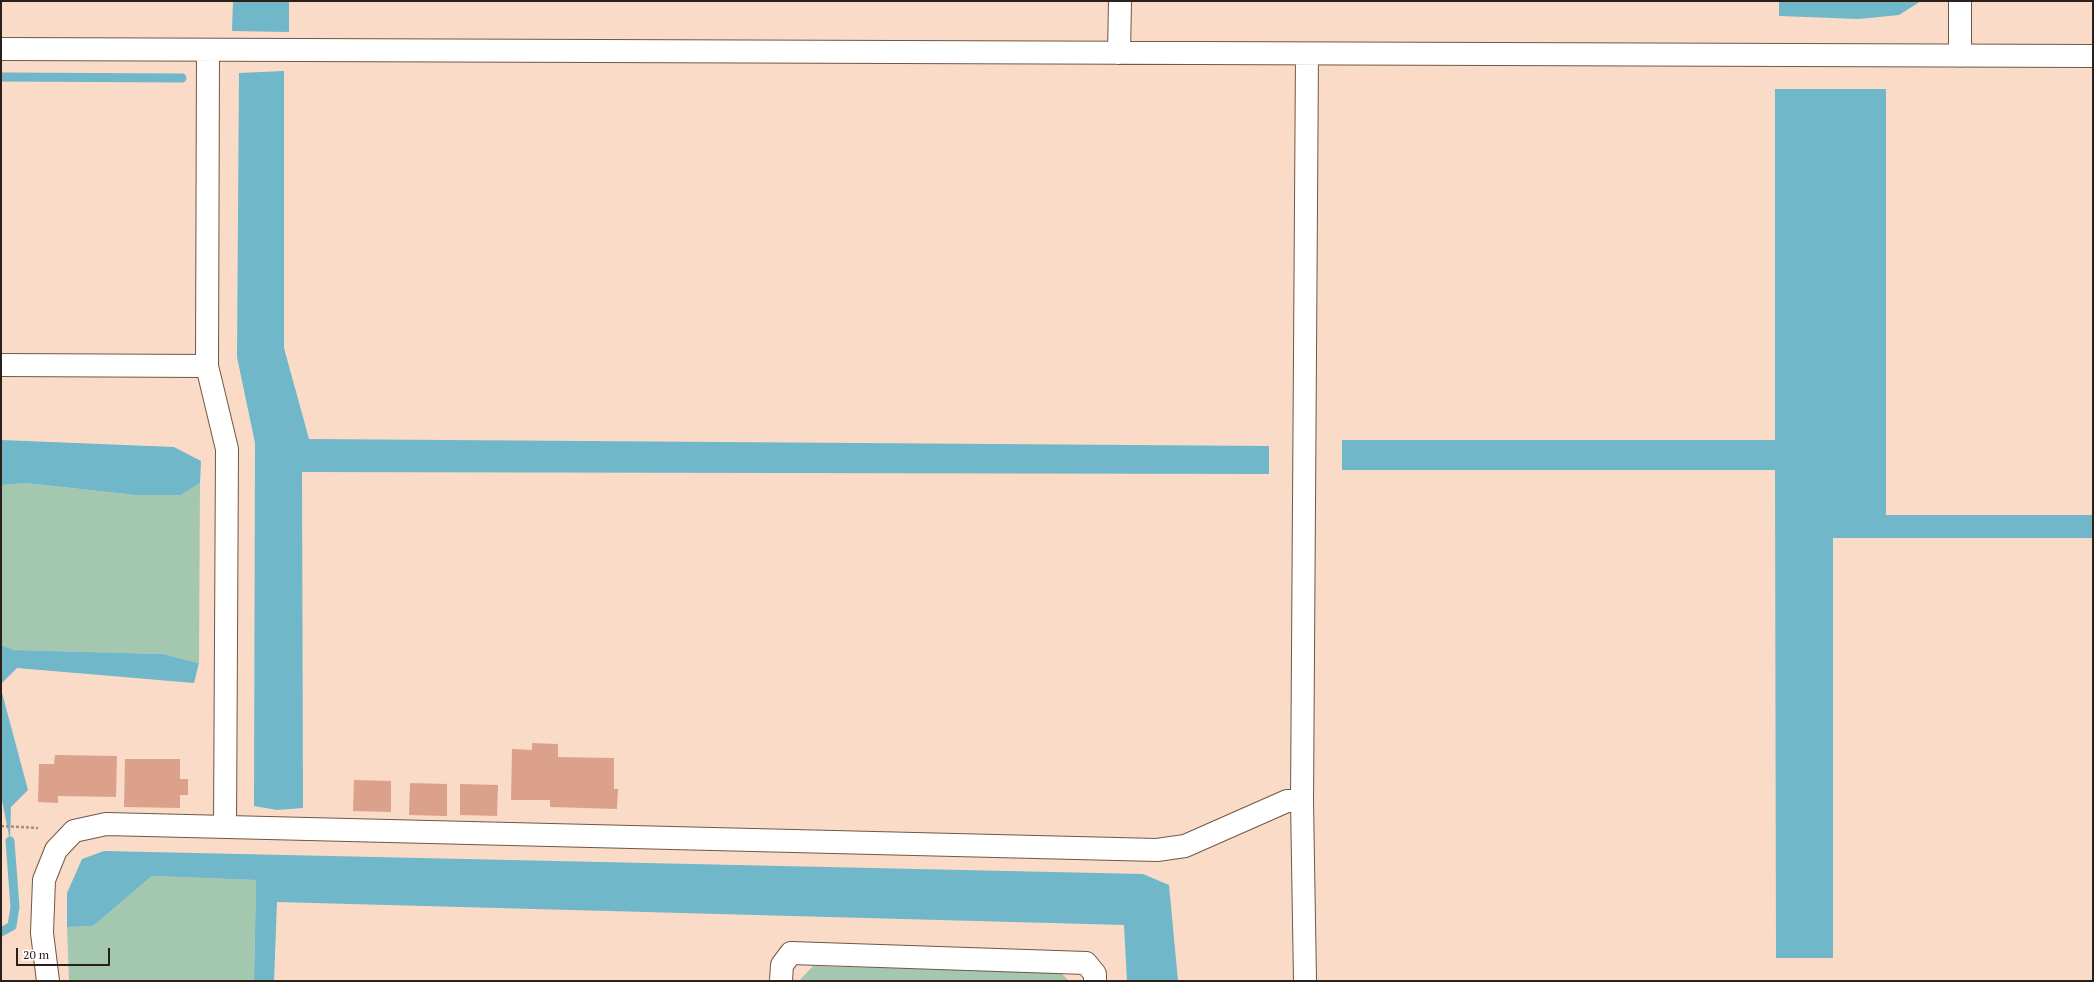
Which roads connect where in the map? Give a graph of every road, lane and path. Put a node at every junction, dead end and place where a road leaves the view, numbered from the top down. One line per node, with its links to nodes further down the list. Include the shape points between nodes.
1 (1120, 1): 5 (street)
2 (1960, 1): 7 (street)
3 (1, 49): 4 (street)
4 (208, 51): 5 (street); 10 (street)
5 (1119, 53): 6 (street)
6 (1307, 54): 7 (street); 11 (street)
7 (1960, 56): 8 (street)
8 (2093, 56)
9 (1, 365): 10 (street)
10 (207, 366): 14 (street, via 227,449)
11 (1302, 801): 14 (street, via 1286,802 1185,846 1157,850); 18 (street)
12 (1, 826): 13 (path)
13 (18, 827)
14 (225, 827): 15 (street, via 106,824 74,831 56,850 44,880 42,933)
15 (48, 981)
16 (781, 981): 17 (street, via 782,965 791,953 1086,963 1095,974)
17 (1095, 981)
18 (1305, 981)

